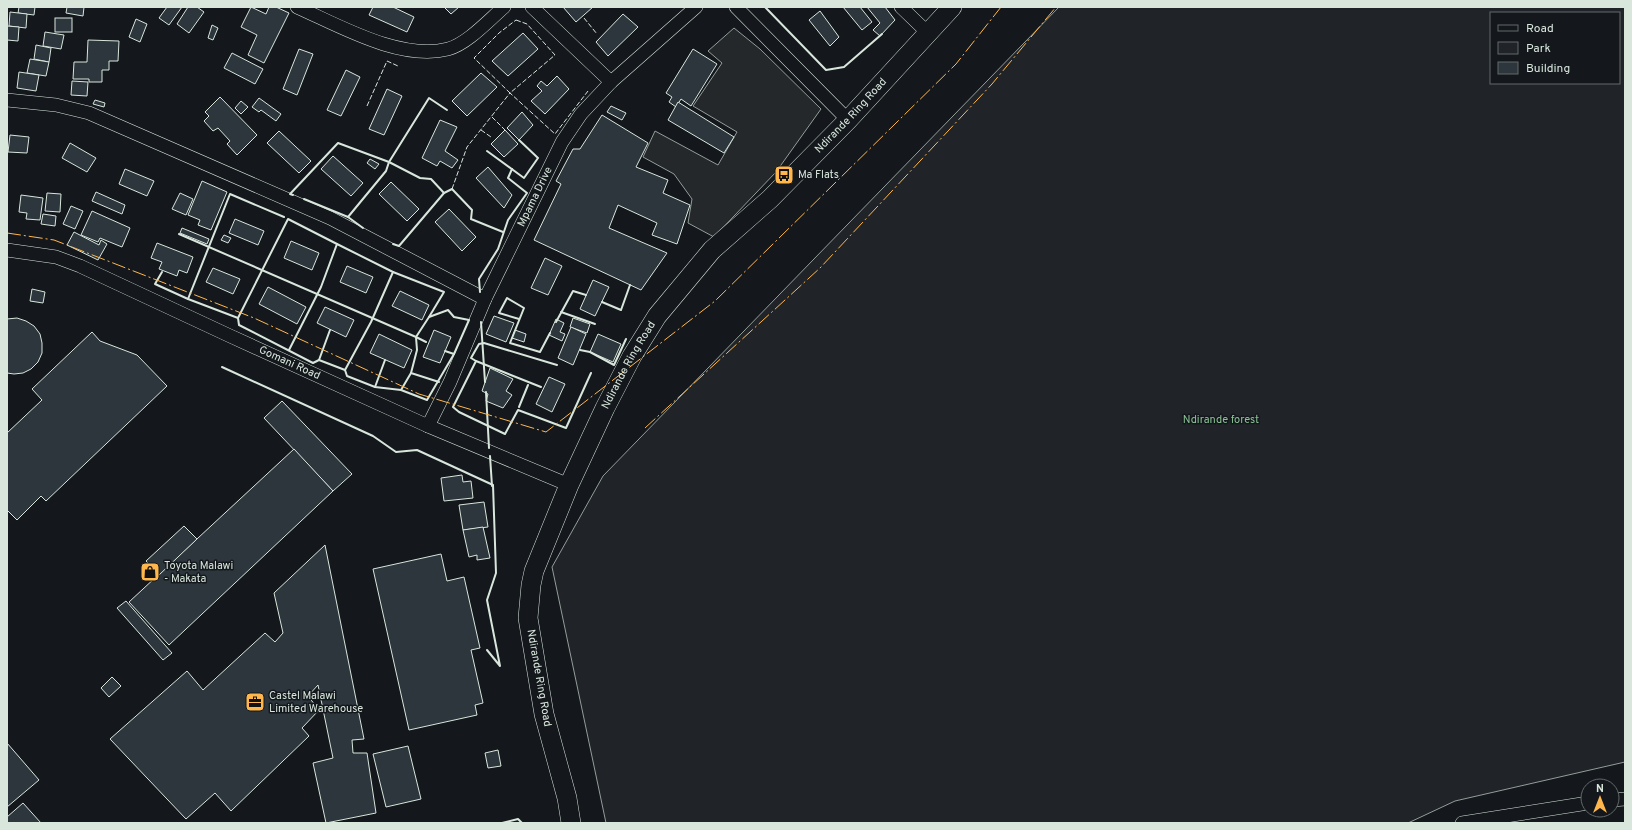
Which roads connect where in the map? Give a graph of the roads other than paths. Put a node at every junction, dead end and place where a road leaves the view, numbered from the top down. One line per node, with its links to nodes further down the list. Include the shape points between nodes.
1 (297, 7): 2 (street, via 370,39 403,49 426,51 448,49 464,41)
2 (504, 7)
3 (532, 7): 9 (street)
4 (696, 7): 9 (street, Mpama Drive)
5 (736, 7): 11 (street)
6 (901, 7): 8 (street)
7 (952, 7): 8 (street, Ndirande Ring Road)
8 (928, 33): 11 (street, Ndirande Ring Road)
9 (611, 82): 13 (street, Mpama Drive, via 581,114 562,142)
10 (7, 100): 13 (street, via 56,105 95,116 330,218)
11 (848, 120): 15 (street, Ndirande Ring Road, via 770,199 712,250 657,316 623,373)
12 (7, 250): 14 (street, Gomani Road, via 56,257 80,266)
13 (485, 299): 14 (street, Mpama Drive, via 450,382)
14 (428, 426): 15 (street, Gomani Road)
15 (570, 485): 17 (street, Ndirande Ring Road, via 534,571 528,618 544,714 567,798)
16 (1580, 804): 18 (street)
17 (571, 823)
18 (1462, 823)

